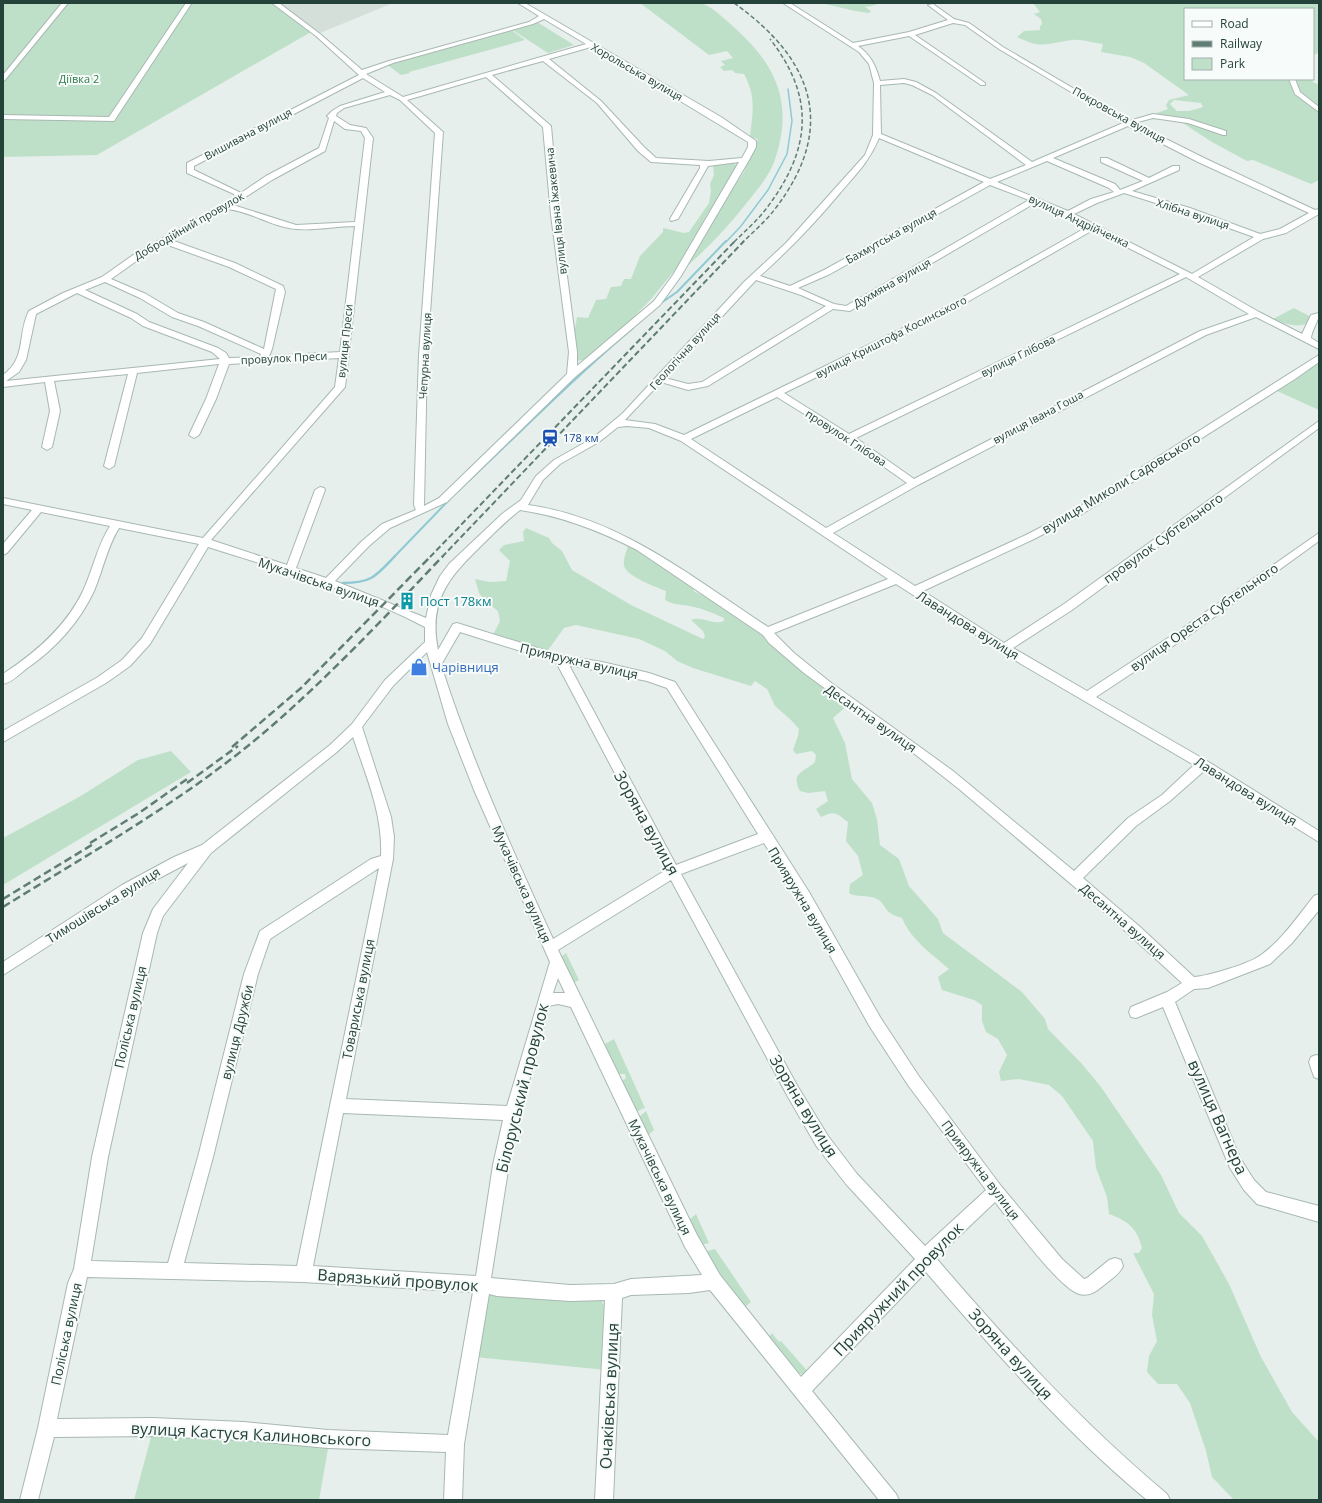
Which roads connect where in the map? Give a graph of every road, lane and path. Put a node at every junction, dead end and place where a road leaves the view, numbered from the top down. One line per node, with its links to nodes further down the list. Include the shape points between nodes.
1 (65, 3): 15 (street)
2 (275, 3): 13 (street, Чепурна вулиця, via 318,35)
3 (521, 3): 7 (street, Хорольська вулиця)
4 (786, 3): 11 (street)
5 (188, 4): 23 (street, via 111,119)
6 (931, 5): 8 (street, Покровська вулиця)
7 (543, 17): 10 (street, Хорольська вулиця); 13 (street, Вишивана вулиця, via 531,23 463,41)
8 (953, 21): 9 (street); 24 (street, Покровська вулиця, via 967,24 1001,48)
9 (910, 34): 11 (street); 18 (street)
10 (591, 45): 12 (street); 28 (street, Хорольська вулиця, via 752,142 752,148)
11 (852, 45): 17 (street, via 872,64)
12 (544, 58): 14 (street); 30 (street, via 600,102 607,113 654,160)
13 (362, 74): 19 (street, Чепурна вулиця); 36 (street, Вишивана вулиця, via 190,165 190,171 237,193)
14 (487, 75): 20 (street); 62 (street, вулиця Івана Їжакевича, via 547,126 555,215 573,352)
15 (3, 79)
16 (1292, 80): 21 (street, via 1297,94)
17 (877, 83): 26 (street); 31 (street, via 914,83 934,94)
18 (982, 84)
19 (392, 92): 20 (street, Чепурна вулиця); 22 (street, via 342,107)
20 (402, 99): 80 (street, Чепурна вулиця, via 439,132 440,138 423,355 419,504)
21 (1319, 110)
22 (331, 116): 36 (street, Добродійний провулок, via 322,149); 43 (street, вулиця Преси, via 346,126 363,129 368,133)
23 (3, 118)
24 (1128, 123): 25 (street, Бахмутська вулиця, via 1153,116 1189,121); 27 (street, Бахмутська вулиця); 40 (street, Покровська вулиця)
25 (1222, 133)
26 (877, 135): 33 (street, вулиця Андрійченка); 48 (street, Геологічна вулиця, via 868,156 838,191 789,245)
27 (1046, 158): 31 (street, Бахмутська вулиця); 35 (street, Хлібна вулиця)
28 (745, 160): 30 (street, via 733,159); 62 (street, via 676,276 657,303)
29 (1104, 160): 34 (street)
30 (704, 164): 41 (street)
31 (1030, 164): 33 (street, Бахмутська вулиця)
32 (1176, 168): 34 (street)
33 (991, 181): 37 (street, вулиця Андрійченка); 50 (street, Бахмутська вулиця, via 827,272)
34 (1148, 181): 35 (street)
35 (1122, 192): 39 (street, via 1094,201); 45 (street, Хлібна вулиця, via 1187,210)
36 (239, 198): 38 (street, Добродійний провулок)
37 (1035, 200): 39 (street, вулиця Андрійченка); 52 (street, Духмяна вулиця, via 847,309)
38 (225, 207): 43 (street, via 234,207 297,227); 46 (street, Добродійний провулок)
39 (1068, 214): 44 (street, вулиця Андрійченка)
40 (1314, 214): 42 (street, Покровська вулиця); 45 (street, via 1283,231)
41 (674, 219)
42 (1319, 223)
43 (358, 224): 57 (street, вулиця Преси)
44 (1094, 226): 47 (street, вулиця Андрійченка); 67 (street, вулиця Криштофа Косинського, via 945,311)
45 (1260, 237): 47 (street)
46 (166, 240): 49 (street, Добродійний провулок); 58 (street, via 232,265 280,288)
47 (1189, 275): 53 (street, вулиця Андрійченка); 71 (street, вулиця Глібова)
48 (755, 277): 50 (street); 64 (street, Геологічна вулиця)
49 (105, 279): 51 (street, Добродійний провулок); 58 (street, via 143,296 175,315 201,324)
50 (790, 289): 52 (street)
51 (79, 291): 60 (street, via 146,324 215,350 223,355); 63 (street, Добродійний провулок, via 32,313 22,360 16,370)
52 (832, 306): 64 (street, via 706,384 688,387)
53 (1256, 314): 55 (street, вулиця Андрійченка); 75 (street, вулиця Івана Гоша, via 1193,337)
54 (1319, 316): 55 (street, via 1314,317)
55 (1306, 340): 56 (street, вулиця Андрійченка)
56 (1319, 346)
57 (343, 355): 58 (street, провулок Преси); 84 (street, вулиця Преси, via 340,387)
58 (265, 356): 60 (street, провулок Преси)
59 (1319, 358): 89 (street, вулиця Миколи Садовського, via 1078,512)
60 (225, 361): 61 (street, провулок Преси); 70 (street, провулок Преси)
61 (133, 371): 65 (street, провулок Преси); 74 (street)
62 (572, 374): 80 (street, via 443,500)
63 (3, 378)
64 (660, 379): 68 (street, Геологічна вулиця)
65 (49, 380): 66 (street, провулок Преси); 73 (street, via 55,411)
66 (3, 384)
67 (777, 393): 71 (street, провулок Глібова); 72 (street, вулиця Криштофа Косинського)
68 (617, 424): 72 (street, Лавандова вулиця, via 643,423); 78 (street, Геологічна вулиця, via 596,440 557,462 539,478 528,498)
69 (1319, 424): 93 (street, провулок Субтельного, via 1068,607)
70 (194, 435)
71 (849, 438): 75 (street, провулок Глібова)
72 (684, 439): 82 (street, Лавандова вулиця)
73 (47, 447)
74 (109, 466)
75 (914, 483): 82 (street, вулиця Івана Гоша)
76 (320, 490): 86 (street)
77 (3, 501): 79 (street, Мукачівська вулиця)
78 (519, 507): 90 (street, Геологічна вулиця, via 506,516 453,567 436,595); 91 (street, Десантна вулиця, via 549,510 627,540)
79 (38, 509): 81 (street, Мукачівська вулиця); 85 (street)
80 (422, 511): 88 (street, via 386,526)
81 (117, 524): 84 (street, Мукачівська вулиця); 96 (street, via 76,614 43,651)
82 (825, 533): 87 (street, Лавандова вулиця)
83 (1319, 536): 97 (street, вулиця Ореста Субтельного, via 1184,633)
84 (205, 542): 86 (street, Мукачівська вулиця); 99 (street, вулиця Преси, via 146,641 126,663 102,680)
85 (3, 551)
86 (290, 570): 88 (street, Мукачівська вулиця)
87 (895, 580): 89 (street, Лавандова вулиця); 91 (street)
88 (328, 582): 90 (street, Мукачівська вулиця)
89 (914, 592): 93 (street, Лавандова вулиця)
90 (430, 625): 92 (street, Мукачівська вулиця)
91 (767, 632): 106 (street, Десантна вулиця, via 777,644 821,682 878,720 956,780)
92 (431, 644): 95 (street, Мукачівська вулиця); 98 (street, Поліська вулиця, via 389,683)
93 (1004, 648): 97 (street, Лавандова вулиця)
94 (560, 659): 95 (street, Прияружна вулиця, via 457,627); 101 (street, Прияружна вулиця, via 649,677 671,685); 105 (street, Зоряна вулиця)
95 (435, 665): 108 (street, Мукачівська вулиця, via 454,724 480,790)
96 (3, 680)
97 (1088, 696): 100 (street, Лавандова вулиця)
98 (356, 727): 103 (street, Поліська вулиця, via 301,775); 104 (street, Товариська вулиця, via 385,817 388,837)
99 (3, 737)
100 (1203, 764): 102 (street, Лавандова вулиця); 106 (street, via 1166,798 1132,822)
101 (765, 836): 105 (street); 117 (street, Прияружна вулиця, via 804,896 875,1022 913,1080)
102 (1319, 837)
103 (206, 849): 109 (street, Тимошівська вулиця, via 170,864 118,894); 121 (street, Поліська вулиця, via 162,908 150,933 100,1157)
104 (387, 859): 115 (street, Товариська вулиця); 122 (street, вулиця Дружби, via 376,863 265,935 260,944)
105 (674, 871): 108 (street); 119 (street, Зоряна вулиця, via 816,1131 842,1168)
106 (1075, 878): 110 (street, Десантна вулиця, via 1167,958)
107 (1319, 900): 110 (street, via 1287,939 1265,960 1208,982)
108 (553, 954): 112 (street, Білоруський провулок); 113 (street, Мукачівська вулиця)
109 (3, 969)
110 (1191, 983): 111 (street, via 1186,989)
111 (1167, 999): 114 (street); 118 (street, вулиця Вагнера, via 1235,1163 1249,1186 1262,1199)
112 (544, 1001): 113 (street, via 558,998); 116 (street, Білоруський провулок)
113 (577, 1002): 124 (street, Мукачівська вулиця, via 691,1241)
114 (1136, 1012)
115 (336, 1106): 116 (street); 123 (street, Товариська вулиця)
116 (512, 1113): 125 (street, Білоруський провулок, via 498,1174 496,1205)
117 (996, 1191): 119 (street, Прияружний провулок, via 932,1250); 120 (street, Прияружна вулиця, via 1056,1265 1082,1287 1090,1286)
118 (1319, 1214)
119 (926, 1259): 127 (street, Прияружний провулок); 134 (street, Зоряна вулиця, via 1042,1391 1138,1482)
120 (1115, 1266)
121 (82, 1269): 122 (street, Варязький провулок); 128 (street, Поліська вулиця, via 76,1283)
122 (174, 1270): 123 (street, Варязький провулок)
123 (302, 1274): 125 (street, Варязький провулок)
124 (714, 1281): 126 (street, Варязький провулок, via 689,1285 631,1287); 127 (street, Мукачівська вулиця)
125 (483, 1284): 126 (street, Варязький провулок, via 497,1288); 129 (street, Білоруський провулок)
126 (614, 1292): 132 (street, Очаківська вулиця)
127 (801, 1390): 133 (street, Мукачівська вулиця)
128 (47, 1428): 129 (street, вулиця Кастуся Калиновського, via 152,1427 244,1431 328,1439); 130 (street, Поліська вулиця)
129 (455, 1444): 131 (street, Білоруський провулок)
130 (29, 1500)
131 (453, 1500)
132 (604, 1500)
133 (890, 1500)
134 (1161, 1500)

